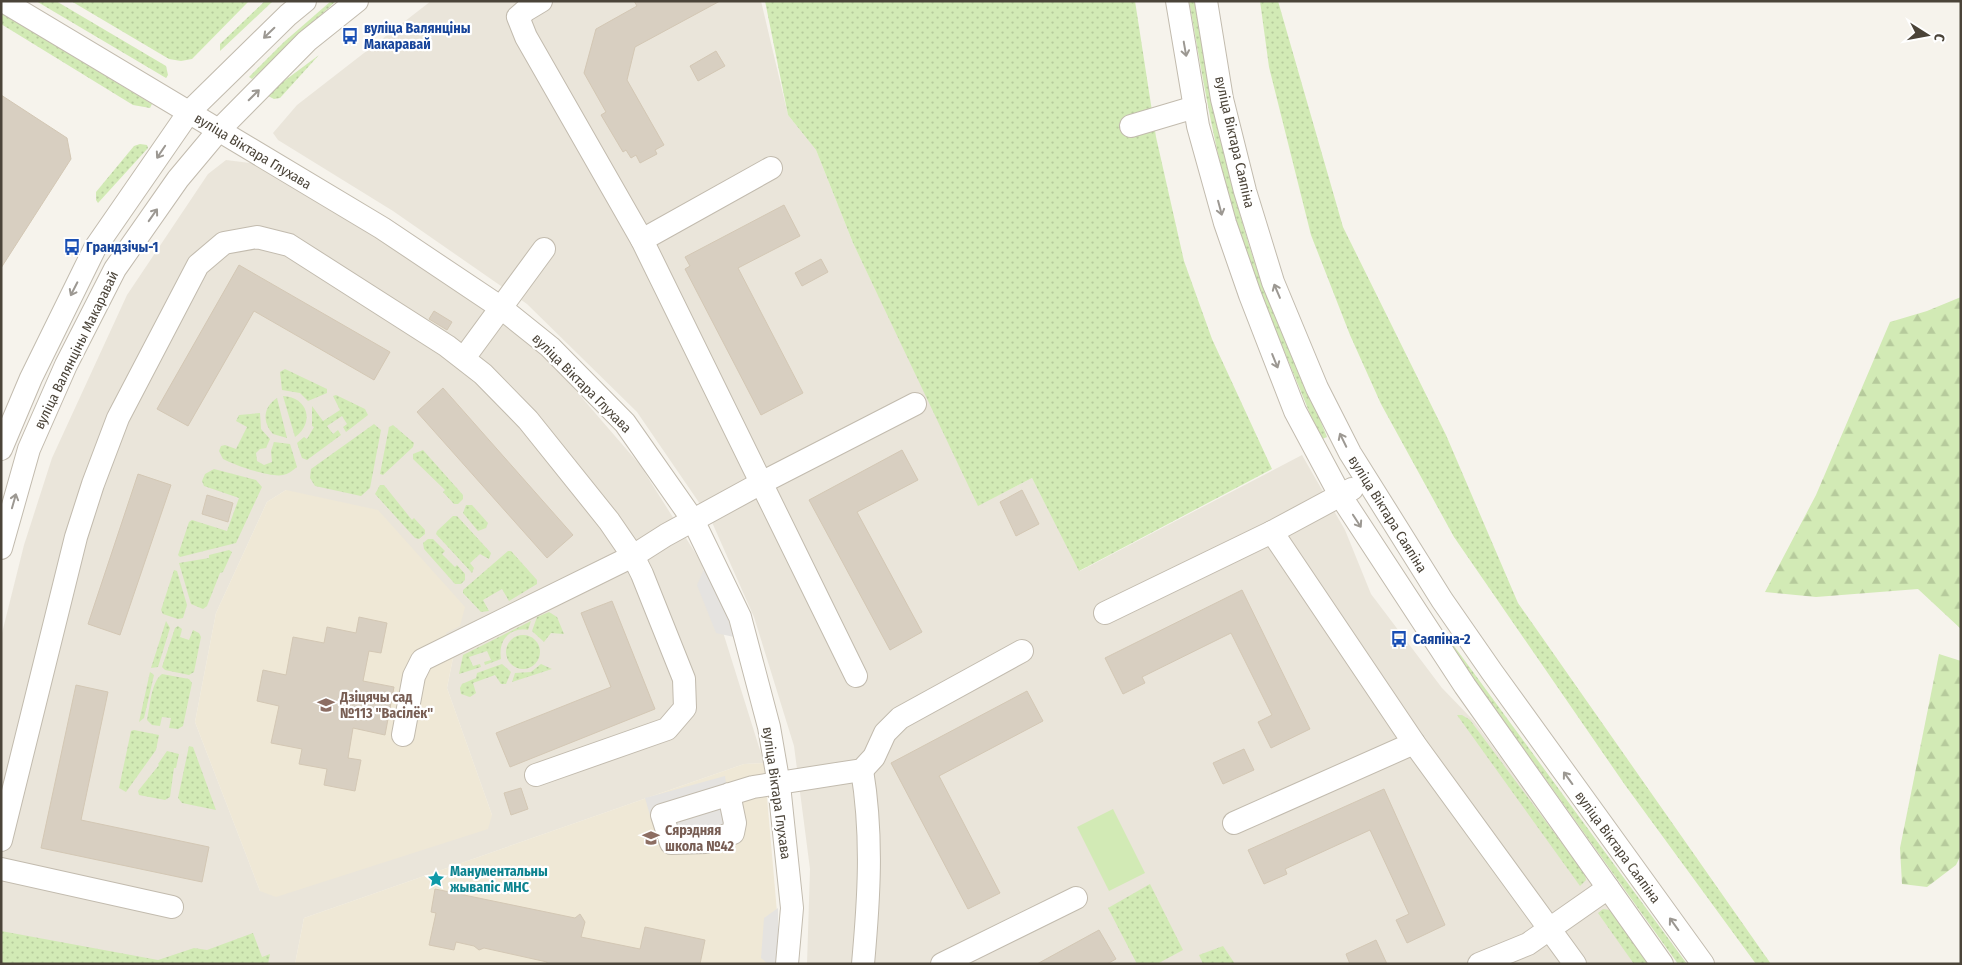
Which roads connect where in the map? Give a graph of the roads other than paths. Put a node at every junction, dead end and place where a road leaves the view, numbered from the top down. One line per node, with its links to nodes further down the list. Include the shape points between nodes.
1 (3, 1): 8 (street, вуліца Віктара Глухава)
2 (305, 1): 8 (street, вуліца Валянціны Макаравай, one-way to 8)
3 (357, 1): 10 (street, вуліца Валянціны Макаравай, one-way to 3, via 307,41)
4 (541, 1): 12 (street, via 518,17 526,36)
5 (1176, 1): 7 (street, вуліца Віктара Саяпіна, one-way to 7)
6 (1206, 1): 19 (street, вуліца Віктара Саяпіна, one-way to 6, via 1317,388 1273,282 1245,191 1222,99)
7 (1195, 107): 9 (street); 20 (street, вуліца Віктара Саяпіна, one-way to 20, via 1224,223 1250,295 1295,411)
8 (189, 112): 10 (street, вуліца Віктара Глухава); 17 (street, вуліца Валянціны Макаравай, one-way to 17, via 95,248 35,370)
9 (1131, 126)
10 (219, 130): 14 (street, вуліца Віктара Глухава, via 382,228); 23 (street, вуліца Валянціны Макаравай, one-way to 10, via 29,449 66,365 115,269 178,179)
11 (771, 168): 12 (street)
12 (642, 240): 18 (street)
13 (544, 249): 14 (street)
14 (500, 307): 15 (street); 21 (street, вуліца Віктара Глухава, via 550,347 625,423)
15 (464, 358): 24 (street, via 528,420); 35 (street, via 290,245 257,237 224,243 198,265 118,418 93,484 62,592)
16 (915, 404): 18 (street)
17 (1, 449)
18 (763, 482): 21 (street); 27 (street)
19 (1367, 482): 20 (street); 47 (street, вуліца Віктара Саяпіна, one-way to 19, via 1486,664)
20 (1340, 495): 22 (street); 37 (street, вуліца Віктара Саяпіна, one-way to 37, via 1465,686)
21 (693, 520): 24 (street); 32 (street, вуліца Віктара Глухава, via 740,617 769,728)
22 (1272, 532): 25 (street); 29 (street)
23 (1, 548)
24 (633, 556): 28 (street, via 422,660 414,676); 31 (street, via 684,679 685,708 668,729)
25 (1105, 613)
26 (1022, 651): 30 (street, via 900,718 885,733 874,757)
27 (856, 676)
28 (403, 735)
29 (1414, 743): 34 (street); 40 (street)
30 (862, 770): 32 (street); 42 (street, via 871,845)
31 (536, 775)
32 (779, 785): 33 (street, via 752,787); 41 (street, вуліца Віктара Глухава, via 792,908)
33 (729, 794): 33 (street, via 735,823 733,833 706,842 671,843 662,815)
34 (1234, 823)
35 (1, 840)
36 (1, 869): 39 (street)
37 (1608, 888): 40 (street); 46 (street, вуліца Віктара Саяпіна)
38 (1076, 898): 43 (street)
39 (172, 907)
40 (1550, 927): 44 (street, via 1528,944); 45 (street)
41 (787, 964)
42 (863, 964)
43 (942, 964)
44 (1479, 964)
45 (1575, 964)
46 (1662, 964)
47 (1703, 964)

